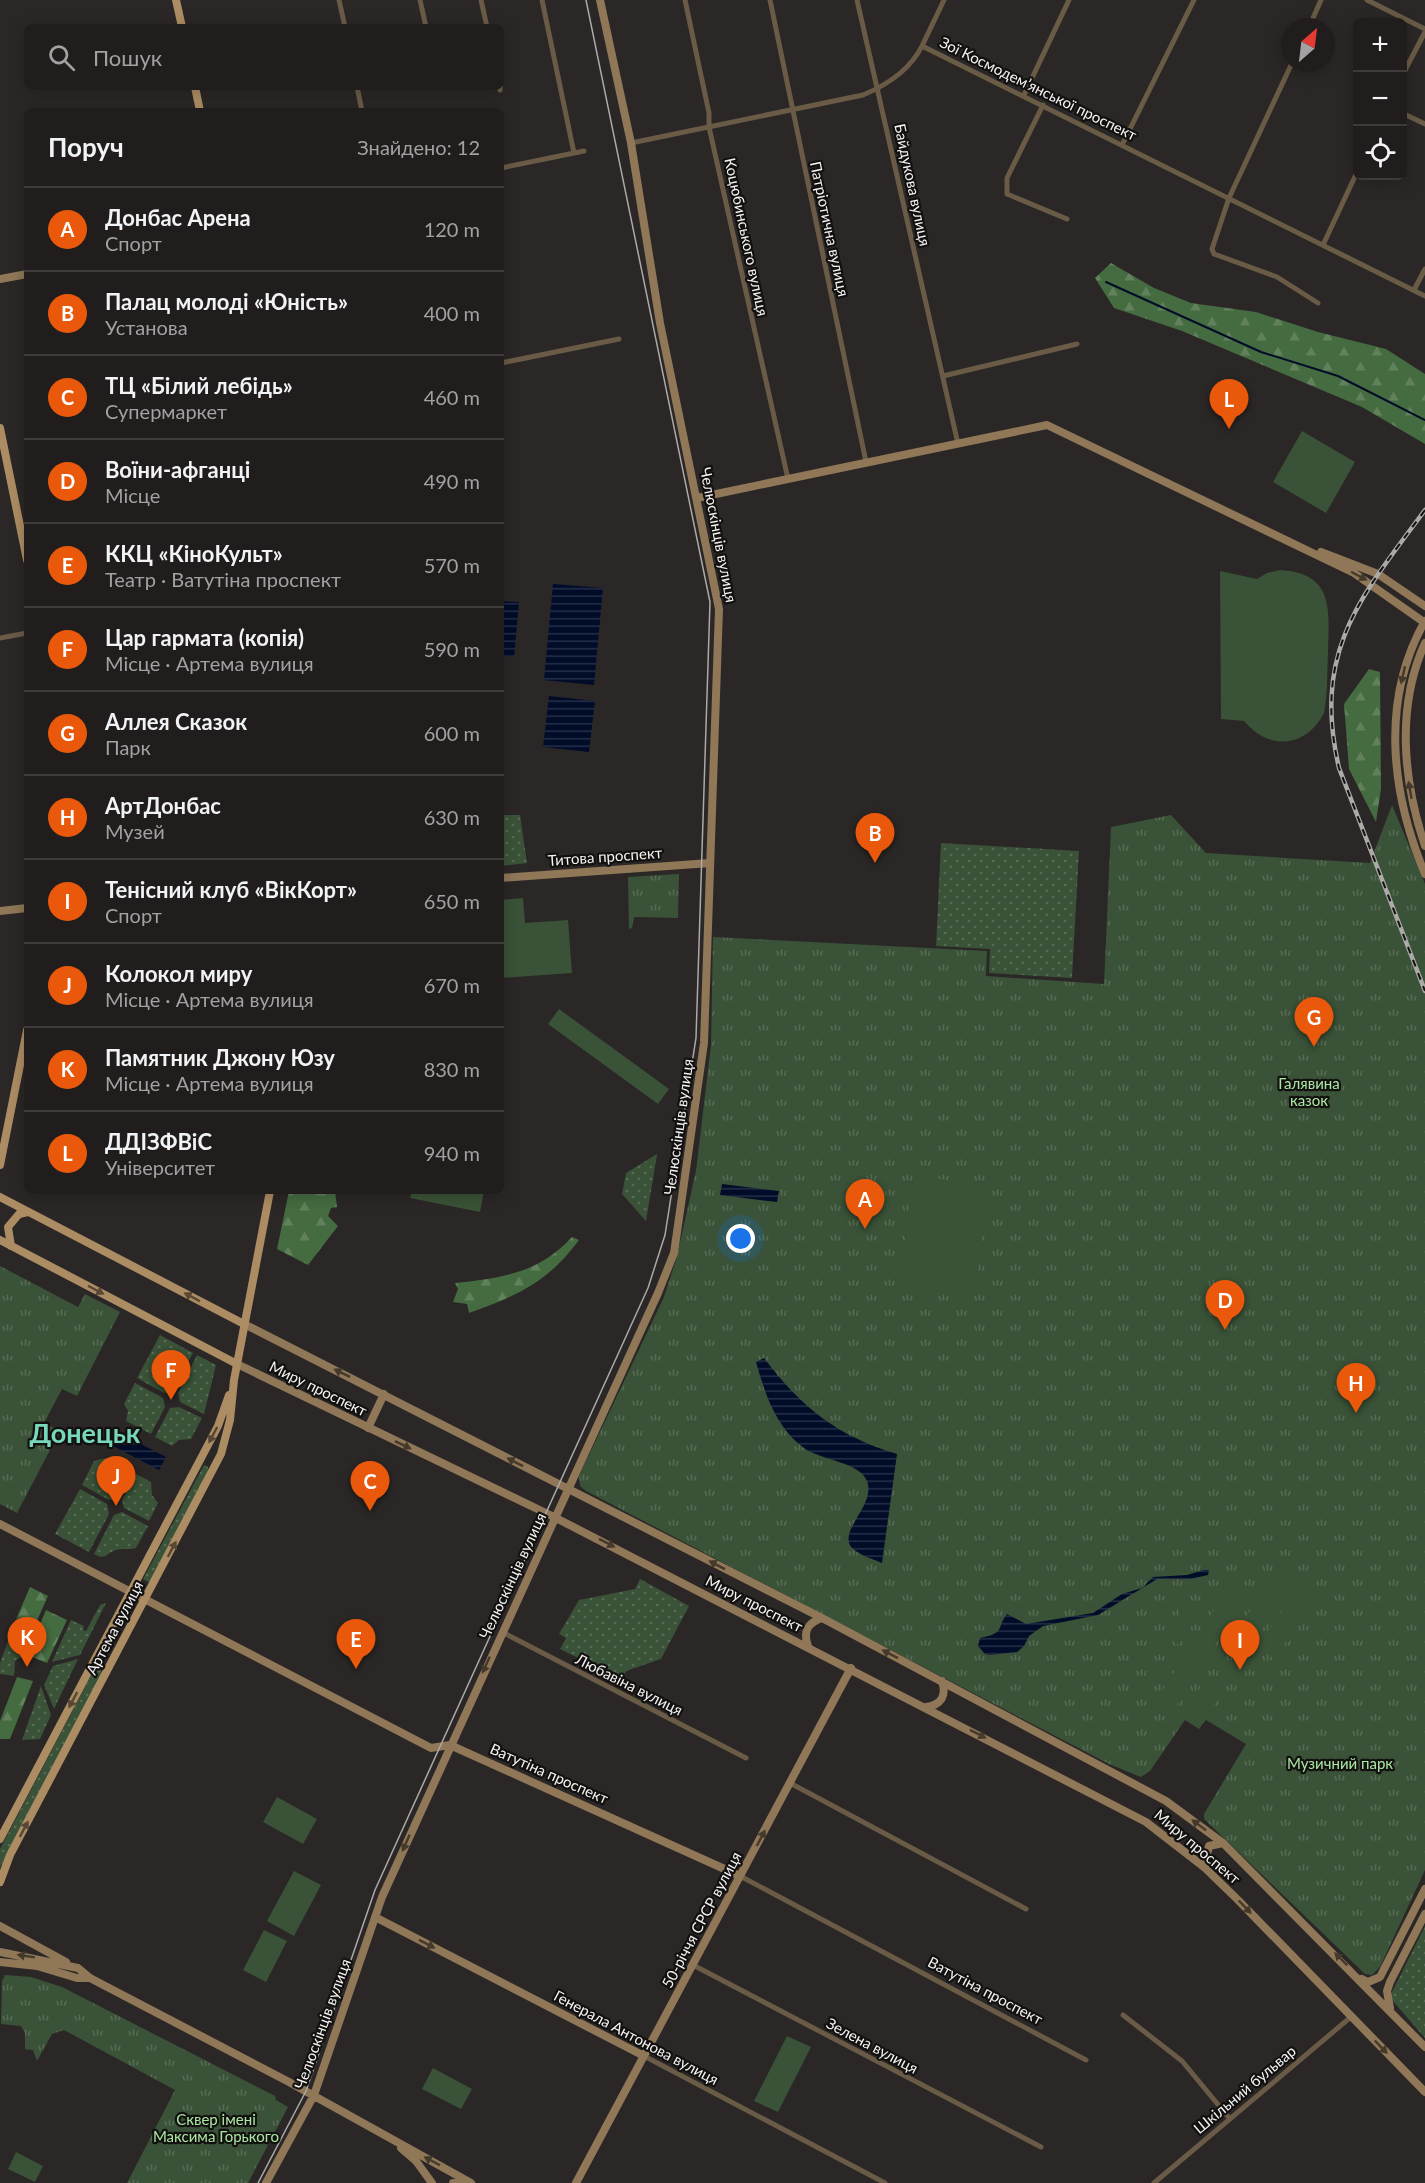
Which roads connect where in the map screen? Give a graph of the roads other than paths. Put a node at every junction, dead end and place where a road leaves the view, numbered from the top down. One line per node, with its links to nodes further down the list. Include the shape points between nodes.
1 (176, 0): 16 (main road)
2 (339, 0): 17 (street)
3 (420, 0): 18 (street)
4 (481, 0): 19 (street)
5 (542, 0): 38 (street)
6 (600, 0): 35 (main road, Челюскінців вулиця)
7 (685, 0): 34 (street, Коцюбинського вулиця)
8 (770, 0): 31 (street, Патріотична вулиця)
9 (857, 0): 24 (street, Байдукова вулиця)
10 (945, 0): 21 (street)
11 (1070, 0): 27 (street)
12 (1194, 0): 36 (street)
13 (1321, 0): 15 (street)
14 (1367, 0): 20 (street)
15 (1313, 18)
16 (181, 24)
17 (344, 24)
18 (425, 24)
19 (486, 24)
20 (1425, 30): 23 (street)
21 (922, 46): 24 (street, Зої Космодем’янської проспект, via 905,70); 27 (street, Зої Космодем’янської проспект)
22 (1288, 72): 41 (street)
23 (1404, 72)
24 (878, 89): 31 (street, Зої Космодем’янської проспект); 53 (street, Байдукова вулиця)
25 (196, 90): 29 (main road)
26 (358, 90): 30 (street)
27 (1024, 95): 28 (street, Зої Космодем’янської проспект)
28 (1043, 105): 36 (street, Зої Космодем’янської проспект); 42 (street, via 1006,178 1007,194)
29 (199, 108)
30 (361, 108)
31 (793, 111): 34 (street, Зої Космодем’янської проспект); 56 (street, Патріотична вулиця)
32 (1407, 115): 33 (street)
33 (1425, 124)
34 (709, 127): 35 (street, Зої Космодем’янської проспект); 57 (street, Коцюбинського вулиця)
35 (631, 143): 58 (main road, Челюскінців вулиця, via 660,323)
36 (1122, 144): 41 (street, Зої Космодем’янської проспект)
37 (584, 151): 38 (street)
38 (574, 153): 39 (street)
39 (504, 167)
40 (1354, 180): 43 (street)
41 (1229, 198): 43 (street, Зої Космодем’янської проспект); 49 (street, via 1213,243 1214,254 1277,277)
42 (1067, 219)
43 (1323, 245): 47 (street, Зої Космодем’янської проспект)
44 (1425, 269): 47 (street)
45 (24, 275): 46 (main road)
46 (0, 279)
47 (1414, 290): 48 (street, Зої Космодем’янської проспект)
48 (1425, 296)
49 (1318, 303)
50 (619, 339): 52 (street)
51 (1077, 344): 53 (street)
52 (504, 362)
53 (943, 376): 55 (street, Байдукова вулиця)
54 (0, 428): 60 (main road)
55 (958, 444): 56 (main road); 59 (main road, via 1047,425)
56 (867, 462): 57 (main road)
57 (788, 479): 58 (main road)
58 (697, 498): 67 (main road, Челюскінців вулиця, via 719,609)
59 (1288, 541): 61 (main road, via 1368,569); 62 (main road, one-way to 62, via 1368,581)
60 (24, 545)
61 (1425, 606)
62 (1425, 622): 68 (main road, one-way to 68, via 1406,662 1394,742 1401,803)
63 (24, 634): 64 (street)
64 (0, 638)
65 (1425, 643): 66 (main road, one-way to 65, via 1412,801 1405,742 1415,666)
66 (1425, 846)
67 (710, 863): 69 (main road, Титова проспект); 86 (main road, Челюскінців вулиця, via 704,1043 674,1253)
68 (1425, 874)
69 (504, 878)
70 (24, 908): 71 (main road)
71 (0, 911)
72 (24, 1045): 73 (main road)
73 (0, 1165)
74 (269, 1194): 79 (main road, Артема вулиця)
75 (0, 1197): 76 (main road, Миру проспект)
76 (28, 1212): 78 (main road, via 19,1214 8,1227); 79 (main road, Миру проспект, one-way to 76)
77 (0, 1240): 78 (main road, Миру проспект)
78 (11, 1246): 80 (main road, Миру проспект, one-way to 80)
79 (244, 1324): 80 (main road, Артема вулиця); 82 (main road, Миру проспект, one-way to 79)
80 (237, 1364): 81 (main road, Артема вулиця); 83 (main road, Миру проспект)
81 (234, 1380): 84 (main road, Артема вулиця, one-way to 84, via 221,1419); 85 (main road, Артема вулиця, via 230,1420)
82 (384, 1394): 83 (main road); 86 (main road, Миру проспект, one-way to 82)
83 (368, 1428): 87 (main road, Миру проспект, one-way to 87)
84 (196, 1468): 85 (main road, via 202,1461 210,1462); 89 (main road, Артема вулиця)
85 (210, 1476): 90 (main road, Артема вулиця, one-way to 85)
86 (567, 1489): 87 (main road, Челюскінців вулиця); 91 (main road, Миру проспект, one-way to 86)
87 (554, 1516): 92 (main road, Челюскінців вулиця); 93 (main road, Миру проспект, one-way to 93)
88 (0, 1524): 89 (main road, Ватутіна проспект)
89 (130, 1592): 90 (main road, Ватутіна проспект); 94 (main road, Артема вулиця)
90 (145, 1600): 95 (main road, Артема вулиця); 99 (main road, Ватутіна проспект, via 431,1748)
91 (822, 1618): 93 (main road, via 807,1629); 97 (main road, Миру проспект, one-way to 91)
92 (502, 1632): 99 (main road, Челюскінців вулиця, one-way to 99); 100 (street, Любавіна вулиця)
93 (808, 1647): 96 (main road, Миру проспект)
94 (101, 1648): 95 (main road, via 105,1658); 102 (main road, Артема вулиця, one-way to 102)
95 (115, 1656): 106 (main road, Артема вулиця, one-way to 95, via 10,1855)
96 (851, 1668): 98 (main road, Миру проспект); 101 (main road, 50-річчя СРСР вулиця)
97 (942, 1681): 98 (main road, via 942,1699 937,1705); 103 (main road, Миру проспект, one-way to 97, via 1166,1800)
98 (926, 1707): 104 (main road, Миру проспект, one-way to 104, via 1146,1821)
99 (450, 1744): 105 (main road, Ватутіна проспект); 110 (main road, Челюскінців вулиця, one-way to 110)
100 (746, 1758)
101 (790, 1783): 105 (main road, 50-річчя СРСР вулиця, one-way to 101); 108 (street)
102 (0, 1839)
103 (1223, 1843): 104 (main road, via 1209,1846); 117 (main road, Миру проспект, one-way to 103)
104 (1204, 1866): 120 (main road, Миру проспект, one-way to 120)
105 (740, 1876): 114 (main road, 50-річчя СРСР вулиця); 123 (street, Ватутіна проспект)
106 (0, 1882)
107 (1425, 1889): 117 (main road, via 1380,1977 1368,1982)
108 (1026, 1910)
109 (1425, 1914): 118 (main road, via 1390,1982 1387,1991)
110 (375, 1917): 122 (main road, Генерала Антонова вулиця, one-way to 122); 125 (main road, Челюскінців вулиця)
111 (0, 1926): 115 (main road)
112 (0, 1952): 115 (main road, one-way to 112)
113 (0, 1962): 116 (main road)
114 (693, 1965): 122 (main road, 50-річчя СРСР вулиця); 128 (street, Зелена вулиця)
115 (78, 1968): 116 (main road)
116 (90, 1978): 125 (main road)
117 (1360, 1978): 118 (main road, Миру проспект)
118 (1391, 2009): 121 (main road, Миру проспект)
119 (1123, 2015): 126 (street, via 1182,2061)
120 (1352, 2016): 124 (main road, Миру проспект, one-way to 124); 126 (street, Шкільний бульвар)
121 (1425, 2046)
122 (644, 2056): 133 (main road, 50-річчя СРСР вулиця); 134 (street, Генерала Антонова вулиця)
123 (1086, 2060)
124 (1425, 2092)
125 (314, 2095): 127 (main road); 129 (main road, Челюскінців вулиця)
126 (1230, 2119): 135 (street, Шкільний бульвар)
127 (391, 2139): 130 (main road, via 416,2161); 132 (main road, one-way to 127)
128 (1041, 2147)
129 (267, 2183)
130 (432, 2183)
131 (453, 2183): 132 (main road)
132 (469, 2183)
133 (576, 2183)
134 (885, 2183)
135 (1154, 2183)

